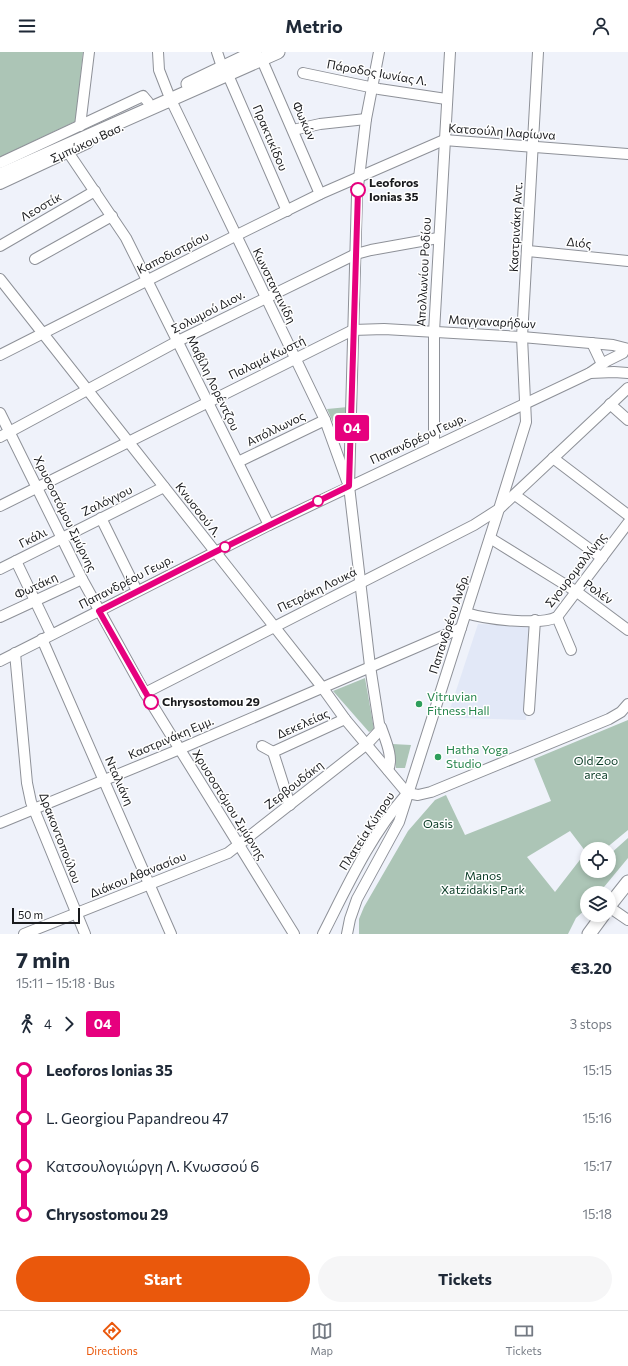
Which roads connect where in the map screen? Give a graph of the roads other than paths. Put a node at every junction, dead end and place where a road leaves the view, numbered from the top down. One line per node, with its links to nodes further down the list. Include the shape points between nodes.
1 (89, 52): 16 (street)
2 (158, 52): 12 (street, Κωνσταντινίδη, via 158,70)
3 (217, 52): 9 (street, Πρακτικίδου)
4 (278, 52): 8 (main road, Σμπώκου Βασ.)
5 (379, 52): 11 (street)
6 (450, 52): 13 (street, Απολλωνίου Ροδίου)
7 (538, 52): 19 (street, Καστρινάκη Αντ.)
8 (258, 56): 9 (main road, Σμπώκου Βασ.); 17 (street, Φωκών)
9 (225, 71): 12 (main road, Σμπώκου Βασ.); 29 (street, Πρακτικίδου)
10 (303, 73): 11 (street, Πάροδος Ιωνίας Λ.)
11 (372, 87): 13 (street, Πάροδος Ιωνίας Λ.); 15 (street)
12 (170, 96): 14 (main road, Σμπώκου Βασ.); 20 (street, Σμπώκου Βασ., via 137,120); 24 (main road, Σμπώκου Βασ.); 31 (street, Κωνσταντινίδη)
13 (446, 98): 18 (street, Απολλωνίου Ροδίου)
14 (148, 102): 16 (street, Σμπώκου Βασ., via 143,96); 23 (main road, Σμπώκου Βασ.)
15 (366, 119): 17 (street, via 310,125); 25 (street)
16 (80, 126): 22 (street, Σμπώκου Βασ.)
17 (293, 130): 28 (street, Φωκών)
18 (444, 140): 19 (street, Κατσούλη Ιλαρίωνα); 25 (street, Κατσούλη Ιλαρίωνα); 32 (street, Απολλωνίου Ροδίου)
19 (533, 147): 21 (street, Κατσούλη Ιλαρίωνα); 34 (street, Καστρινάκη Αντ.)
20 (68, 152): 26 (street, Σμπώκου Βασ.); 27 (street, Μαβίλη Λορέντζου)
21 (628, 154)
22 (0, 164)
23 (0, 170)
24 (0, 176)
25 (358, 177): 28 (street, Καποδιστρίου); 35 (street)
26 (0, 184)
27 (95, 191): 30 (street, Μαβίλη Λορέντζου); 33 (street, Λεοστίκ)
28 (320, 194): 29 (street, Καποδιστρίου)
29 (287, 211): 31 (street, Καποδιστρίου)
30 (112, 216): 36 (street); 39 (street, Μαβίλη Λορέντζου)
31 (235, 236): 39 (street, Καποδιστρίου); 40 (street, Κωνσταντινίδη)
32 (438, 238): 35 (street, Σολωμού Διον.); 42 (street, Απολλωνίου Ροδίου)
33 (0, 246)
34 (528, 251): 37 (street, Διός); 44 (street, Καστρινάκη Αντ.)
35 (356, 254): 40 (street, Σολωμού Διον.); 41 (street)
36 (35, 259)
37 (628, 261)
38 (0, 278): 43 (street, Κνωσσού Λ.)
39 (148, 281): 43 (street, Καποδιστρίου); 45 (street, Μαβίλη Λορέντζου)
40 (265, 297): 45 (street, Σολωμού Διον.); 49 (street, Κωνσταντινίδη)
41 (353, 330): 42 (street, Μαγγαναρήδων); 49 (street, Παλαμά Κωστή); 67 (street)
42 (434, 332): 44 (street, Μαγγαναρήδων); 64 (street, Απολλωνίου Ροδίου)
43 (43, 334): 48 (street, Καποδιστρίου); 54 (street, Κνωσσού Λ.)
44 (522, 336): 46 (street, Μαγγαναρήδων); 56 (street, Καστρινάκη Αντ.)
45 (178, 341): 54 (street, Σολωμού Διον.); 55 (street, Μαβίλη Λορέντζου)
46 (592, 343): 47 (street, Μαγγαναρήδων, via 613,345); 50 (street)
47 (626, 351): 50 (street); 52 (street, via 620,359 620,364)
48 (0, 355)
49 (296, 359): 55 (street, Παλαμά Κωστή); 59 (street, Κωνσταντινίδη)
50 (602, 364): 51 (street)
51 (590, 373): 52 (street); 56 (street, Παπανδρέου Γεωρ.)
52 (628, 373)
53 (628, 388): 57 (street, Παπανδρέου Ανδρ.)
54 (86, 389): 61 (street, Σολωμού Διον.); 63 (street, Κνωσσού Λ.)
55 (208, 402): 63 (street, Παλαμά Κωστή); 66 (street, Μαβίλη Λορέντζου)
56 (526, 403): 64 (street, Παπανδρέου Γεωρ.); 72 (street, Παπανδρέου Ανδρ., via 524,433)
57 (610, 404): 60 (street); 65 (street, Παπανδρέου Ανδρ.)
58 (0, 412): 61 (street, Χρυσοστόμου Σμύρνης)
59 (325, 420): 66 (street, Απόλλωνος); 67 (street, Κωνσταντινίδη)
60 (628, 420)
61 (10, 432): 62 (street, Σολωμού Διον.); 69 (street, Χρυσοστόμου Σμύρνης)
62 (0, 437)
63 (128, 442): 68 (street, Κνωσσού Λ.); 69 (street, Παλαμά Κωστή)
64 (434, 446): 67 (street, Παπανδρέου Γεωρ.)
65 (553, 458): 70 (street, Παπανδρέου Ανδρ.); 73 (street)
66 (238, 462): 76 (street, Μαβίλη Λορέντζου)
67 (349, 486): 76 (street, Παπανδρέου Γεωρ.); 84 (street)
68 (164, 487): 74 (street, Ζαλόγγου); 79 (street, Κνωσσού Λ.)
69 (37, 488): 71 (street, Παλαμά Κωστή); 77 (street, Χρυσοστόμου Σμύρνης)
70 (514, 495): 72 (street, Παπανδρέου Ανδρ.); 80 (street)
71 (0, 506)
72 (499, 509): 78 (street, Παπανδρέου Ανδρ.); 84 (street, Πετράκη Λουκά, via 474,525)
73 (628, 515)
74 (101, 518): 77 (street, Ζαλόγγου); 85 (street)
75 (628, 522): 80 (street, Σγουρομαλλίνης)
76 (269, 525): 79 (street, Παπανδρέου Γεωρ.)
77 (61, 538): 81 (street, Γκάλι); 83 (street, Χρυσοστόμου Σμύρνης)
78 (490, 538): 86 (street, Ρολέν); 89 (street, Παπανδρέου Ανδρ.)
79 (215, 552): 85 (street, Παπανδρέου Γεωρ.); 93 (street, Κνωσσού Λ.)
80 (602, 558): 86 (street, Σγουρομαλλίνης)
81 (16, 561): 82 (street, Γκάλι); 87 (street, Γκάλι)
82 (0, 569)
83 (82, 579): 87 (street, Φωτάκη); 88 (street, Χρυσοστόμου Σμύρνης)
84 (360, 584): 93 (street, Πετράκη Λουκά); 100 (street)
85 (137, 591): 88 (street, Παπανδρέου Γεωρ.)
86 (577, 592): 91 (street, Σγουρομαλλίνης); 95 (street, Ρολέν)
87 (35, 601): 90 (street, Φωτάκη); 96 (street, Γκάλι)
88 (99, 611): 96 (street, Παπανδρέου Γεωρ.); 102 (street, Χρυσοστόμου Σμύρνης)
89 (466, 613): 92 (street, Σγουρομαλλίνης, via 495,619); 94 (street, Παπανδρέου Ανδρ.)
90 (0, 617)
91 (557, 617): 92 (street, Σγουρομαλλίνης, via 546,621); 97 (street)
92 (535, 620): 104 (street)
93 (274, 626): 101 (street, Κνωσσού Λ.); 102 (street, Πετράκη Λουκά)
94 (461, 628): 100 (street, Καστρινάκη Εμμ.); 113 (street, Παπανδρέου Ανδρ.)
95 (628, 630)
96 (47, 637): 98 (street, Παπανδρέου Γεωρ.); 112 (street, Νταλιάνη)
97 (571, 650)
98 (15, 653): 99 (street, Παπανδρέου Γεωρ.); 115 (street, Δρακοντοπούλου, via 27,783)
99 (0, 661)
100 (370, 666): 101 (street, Καστρινάκη Εμμ.); 106 (street)
101 (322, 687): 105 (street, Κνωσσού Λ.); 109 (street, Καστρινάκη Εμμ.)
102 (145, 693): 109 (street, Χρυσοστόμου Σμύρνης)
103 (628, 704): 113 (street, via 609,719 431,792 418,795)
104 (529, 710)
105 (345, 719): 107 (street, Κνωσσού Λ.); 110 (street, Δεκελείας)
106 (381, 727): 107 (street, Ζερβουδάκη, via 379,733); 111 (street, via 390,762)
107 (367, 744): 111 (street, Κνωσσού Λ.); 114 (street, Ζερβουδάκη)
108 (262, 746): 110 (street, Δεκελείας)
109 (180, 749): 112 (street, Καστρινάκη Εμμ.); 117 (street, Χρυσοστόμου Σμύρνης)
110 (273, 752): 114 (street, Δεκελείας)
111 (388, 770): 113 (street, Κνωσσού Λ.)
112 (104, 780): 115 (street, Καστρινάκη Εμμ.); 120 (street, Νταλιάνη)
113 (407, 793): 132 (street, Πλατεία Κύπρου, via 364,856); 133 (street, Πλατεία Κύπρου, via 394,831 354,905)
114 (290, 805): 117 (street, Ζερβουδάκη)
115 (33, 809): 116 (street, Καστρινάκη Εμμ.); 124 (street, Δρακοντοπούλου)
116 (0, 823)
117 (238, 846): 120 (street, Διάκου Αθανασίου, via 228,853); 131 (street, Χρυσοστόμου Σμύρνης)
118 (628, 871): 121 (main road)
119 (628, 882): 122 (main road)
120 (149, 884): 124 (street, Διάκου Αθανασίου); 130 (street, Νταλιάνη)
121 (616, 886)
122 (616, 898)
123 (616, 912): 125 (street)
124 (76, 914): 128 (street, Διάκου Αθανασίου); 129 (street, Δρακοντοπούλου)
125 (628, 920)
126 (589, 922): 134 (main road)
127 (598, 922): 135 (main road)
128 (24, 934)
129 (85, 934)
130 (171, 934)
131 (294, 934)
132 (322, 934)
133 (347, 934)
134 (581, 934)
135 (589, 934)

